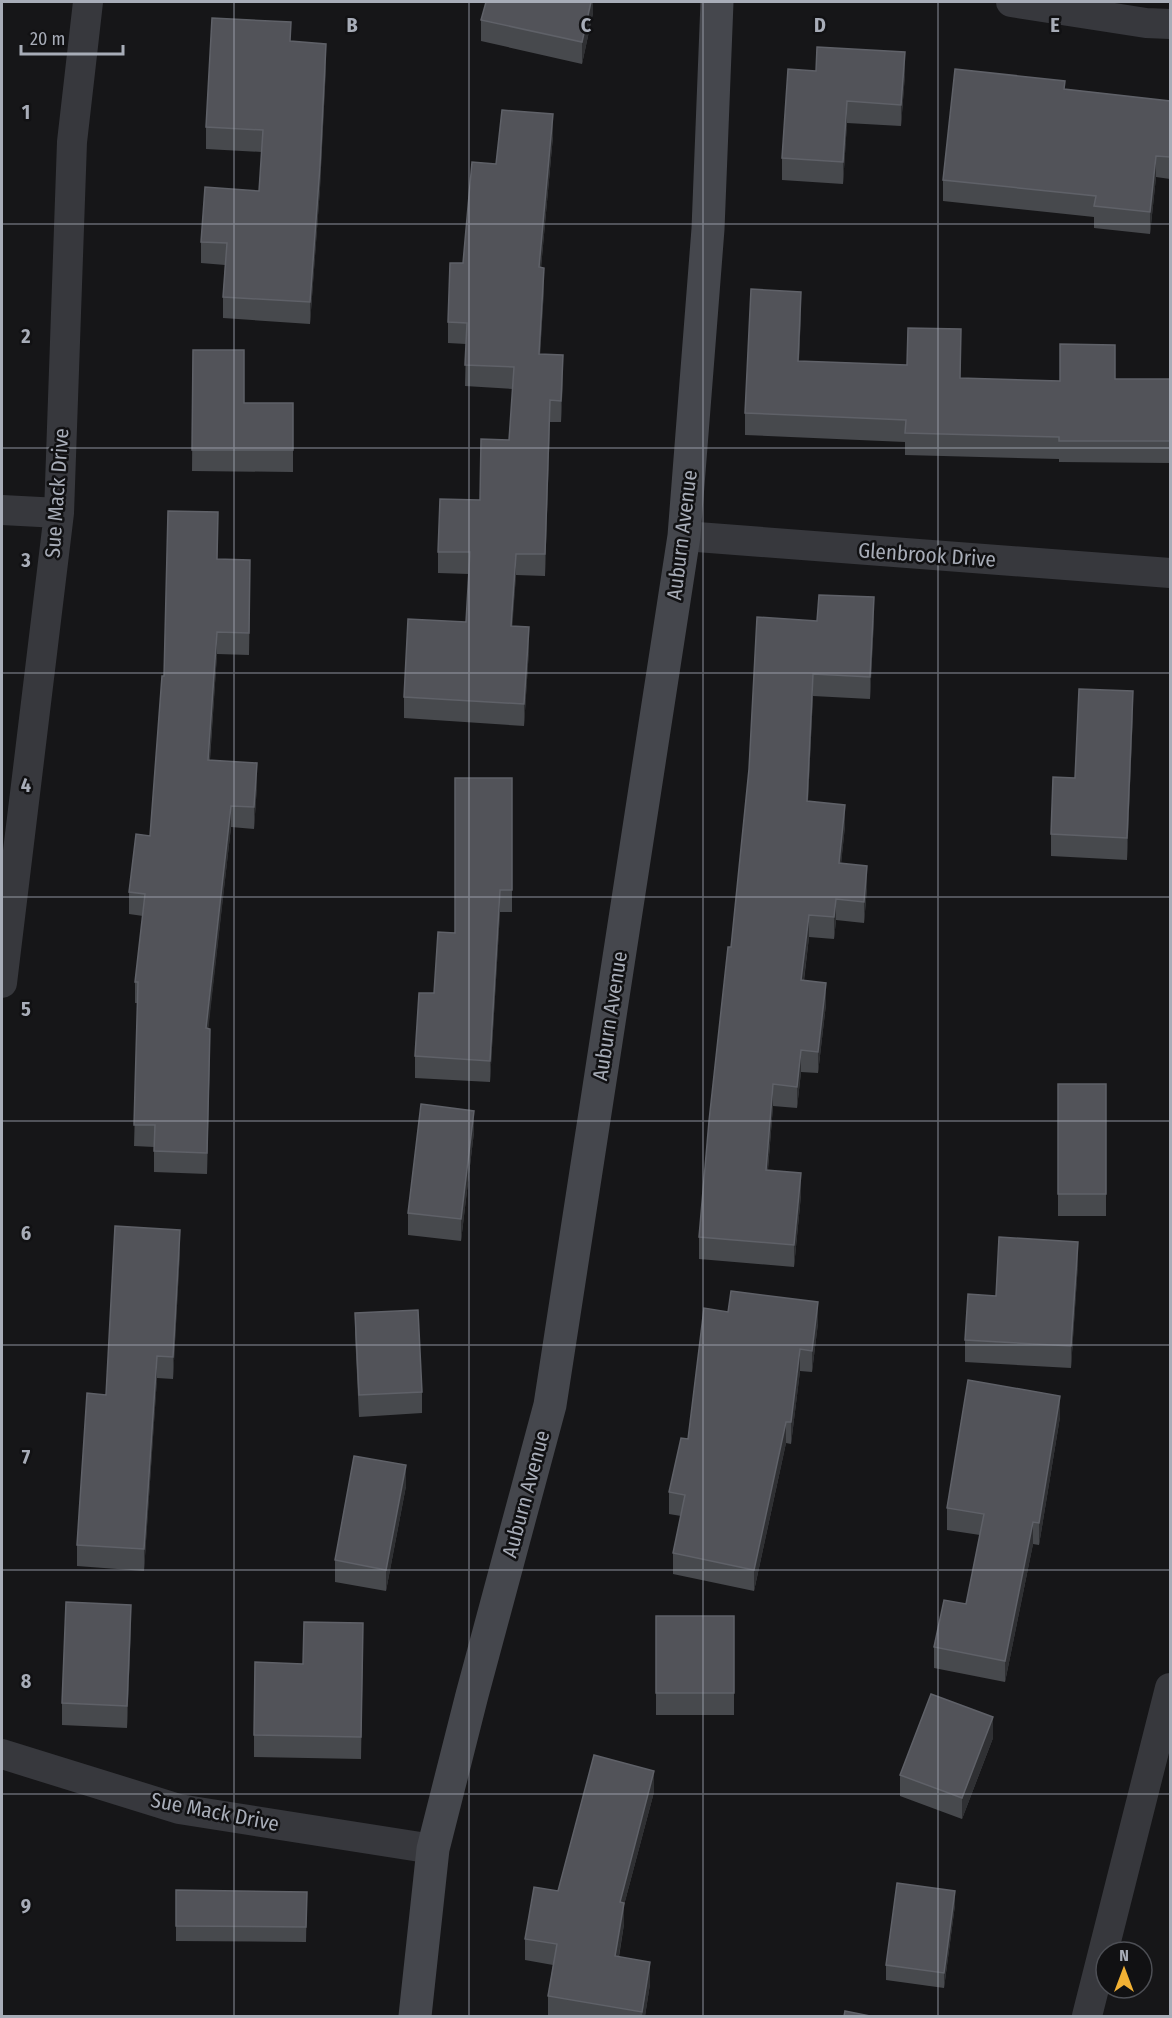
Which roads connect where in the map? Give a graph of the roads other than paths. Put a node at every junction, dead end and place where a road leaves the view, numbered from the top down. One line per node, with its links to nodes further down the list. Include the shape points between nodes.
1 (88, 2): 6 (street, Sue Mack Drive, via 72,142)
2 (717, 2): 7 (street, Auburn Avenue, via 708,229)
3 (1011, 2): 4 (street)
4 (1170, 24)
5 (2, 510): 6 (street)
6 (59, 513): 9 (street, Sue Mack Drive)
7 (684, 536): 8 (street, Glenbrook Drive); 12 (street, Auburn Avenue, via 550,1405)
8 (1170, 573)
9 (2, 983)
10 (1170, 1688): 14 (street)
11 (2, 1754): 12 (street, Sue Mack Drive, via 179,1809)
12 (433, 1849): 13 (street, Auburn Avenue)
13 (415, 2016)
14 (1087, 2016)

